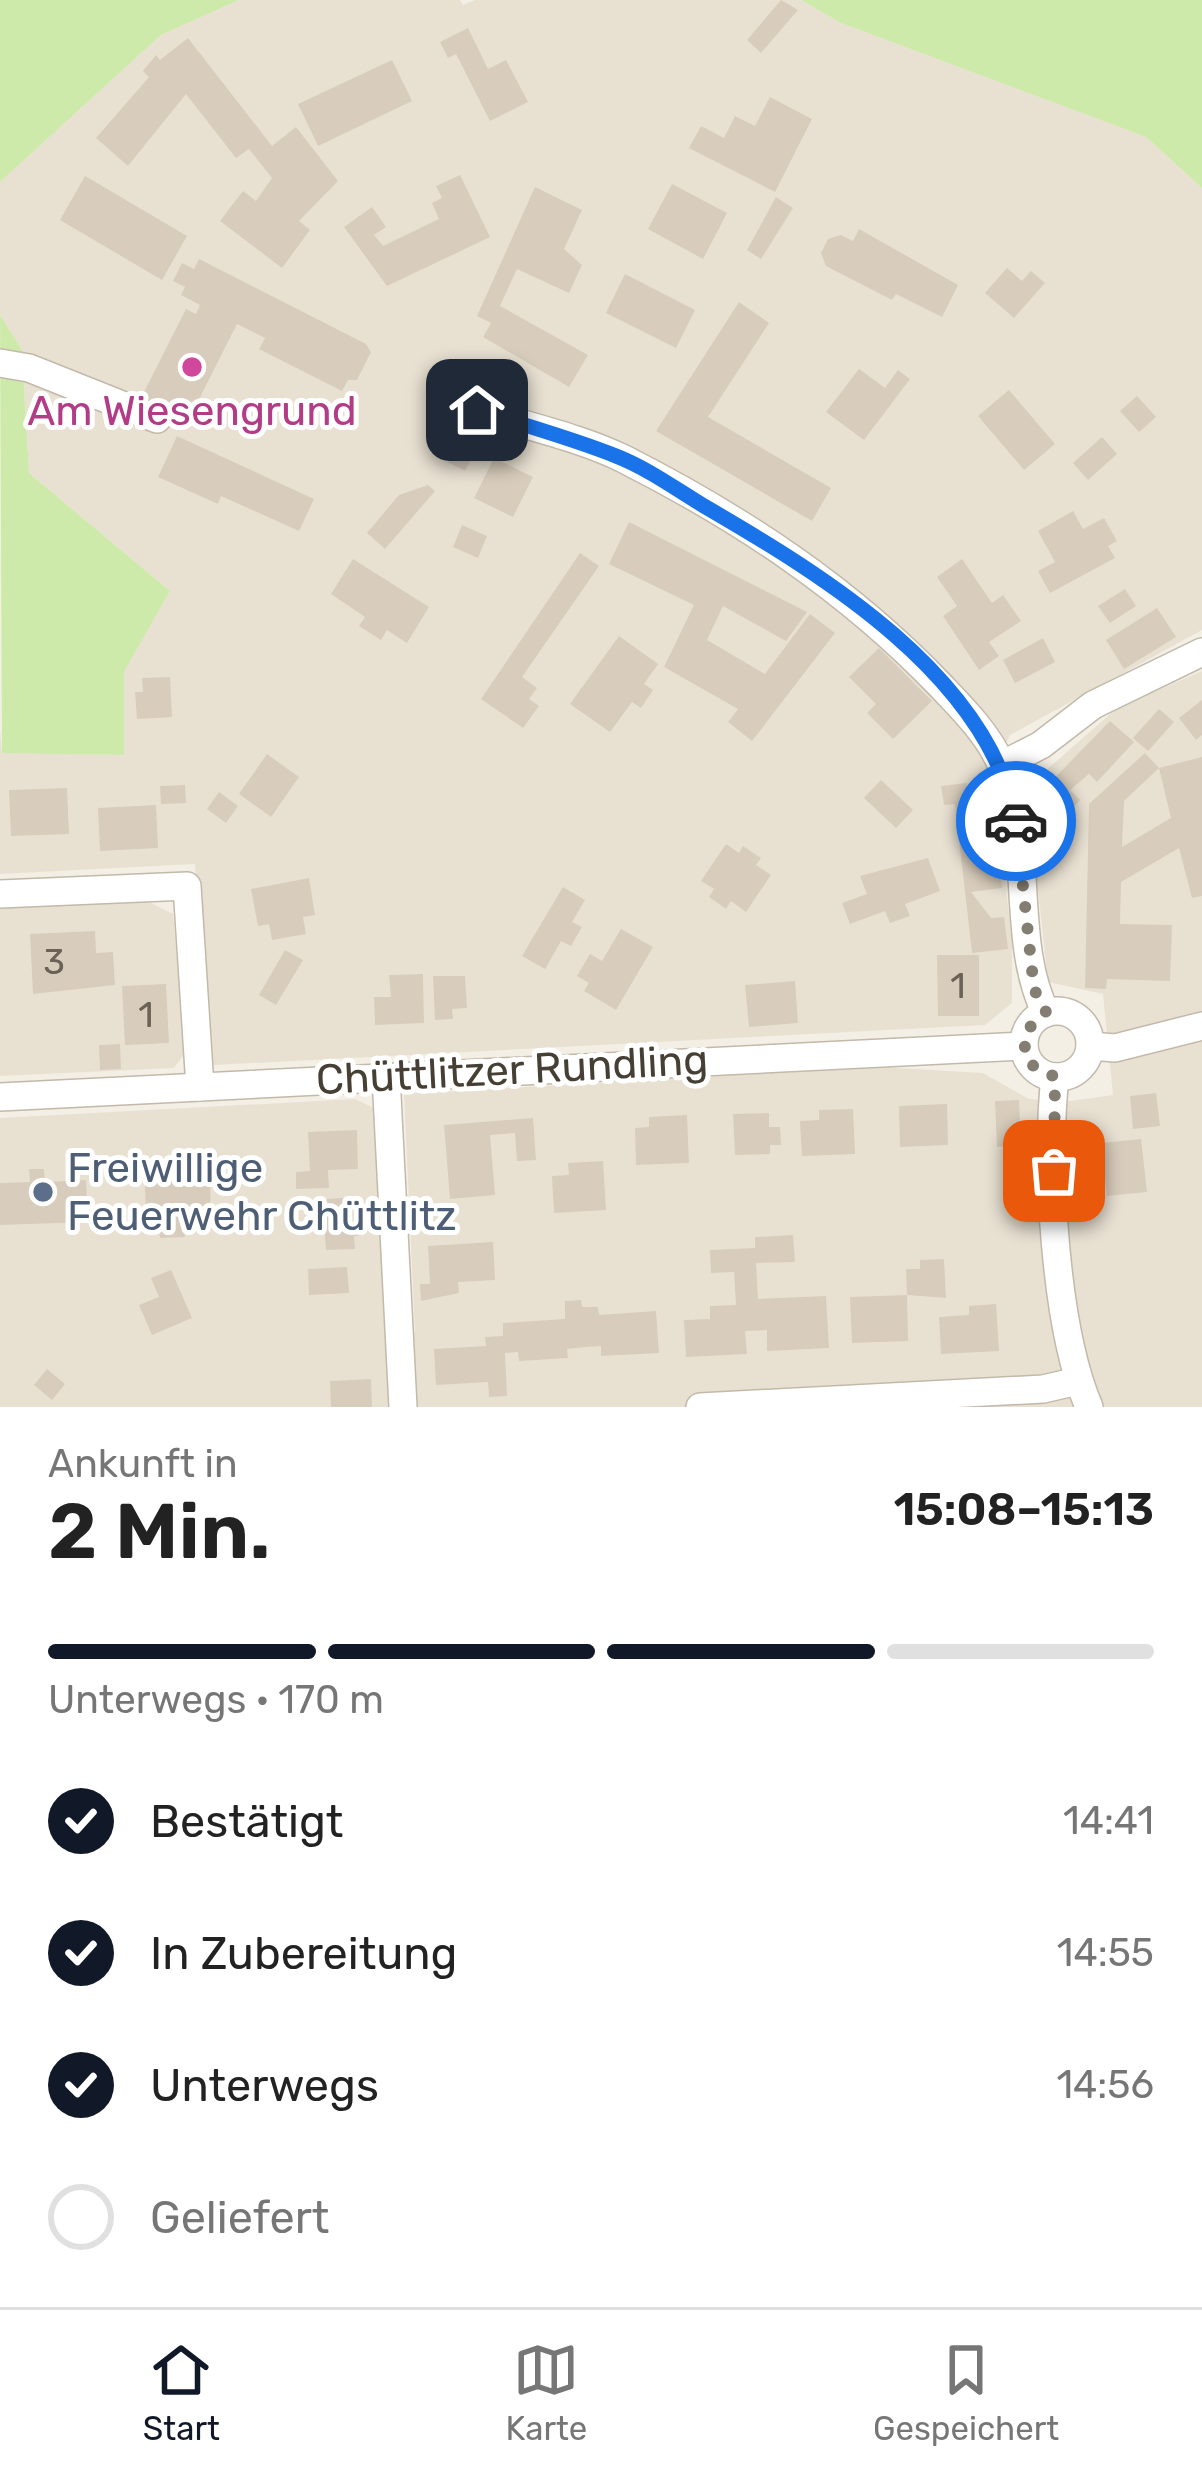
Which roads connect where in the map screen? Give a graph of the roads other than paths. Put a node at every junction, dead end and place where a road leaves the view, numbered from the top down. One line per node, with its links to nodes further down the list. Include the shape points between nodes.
1 (0, 363): 3 (street)
2 (477, 410): 5 (street, via 620,457 809,567 895,638)
3 (157, 419)
4 (1202, 652): 5 (street, via 1093,705)
5 (1002, 765): 7 (street, via 1025,880 1034,989)
6 (0, 894): 13 (street, via 187,886)
7 (1046, 1012): 9 (street); 10 (street, via 1071,1014)
8 (1198, 1020): 10 (street, via 1115,1048)
9 (1024, 1046): 11 (street, Chüttlitzer Rundling); 12 (street, via 1030,1064)
10 (1090, 1046): 12 (street, via 1079,1069)
11 (386, 1076): 13 (street, Chüttlitzer Rundling); 16 (street)
12 (1055, 1077): 15 (street, via 1054,1171 1067,1339)
13 (200, 1087): 14 (street, Chüttlitzer Rundling)
14 (0, 1096)
15 (1078, 1381): 17 (street); 18 (street)
16 (403, 1407)
17 (700, 1407)
18 (1089, 1407)

